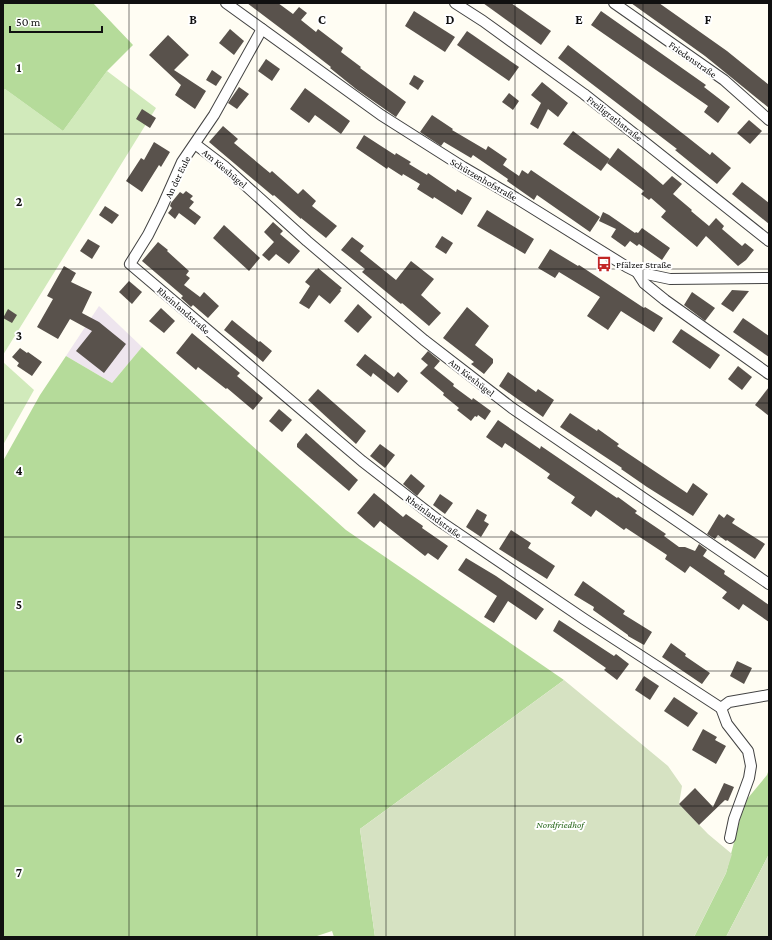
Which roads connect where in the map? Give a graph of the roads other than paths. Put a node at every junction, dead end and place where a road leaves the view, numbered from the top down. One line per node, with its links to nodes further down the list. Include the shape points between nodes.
1 (226, 3): 4 (street, Schützenhofstraße)
2 (455, 3): 7 (street, Freiligrathstraße, via 483,20 584,94)
3 (614, 3): 5 (street, Friedenstraße, via 724,80)
4 (262, 29): 6 (street, An der Eule); 9 (street, Schützenhofstraße, via 381,115 463,168)
5 (769, 120)
6 (195, 144): 8 (street, An der Eule, via 182,162 148,235); 12 (street, Am Kieshügel, via 224,166 307,241 424,340 481,385)
7 (769, 241)
8 (130, 264): 14 (street, Rheinlandstraße, via 362,461 438,520)
9 (637, 272): 10 (street, Schützenhofstraße, via 670,279); 11 (street, via 644,283 665,300)
10 (769, 278)
11 (769, 374)
12 (769, 584)
13 (769, 695): 14 (street, via 728,702)
14 (721, 708): 15 (street, via 727,724 748,751 751,766)
15 (730, 838)

